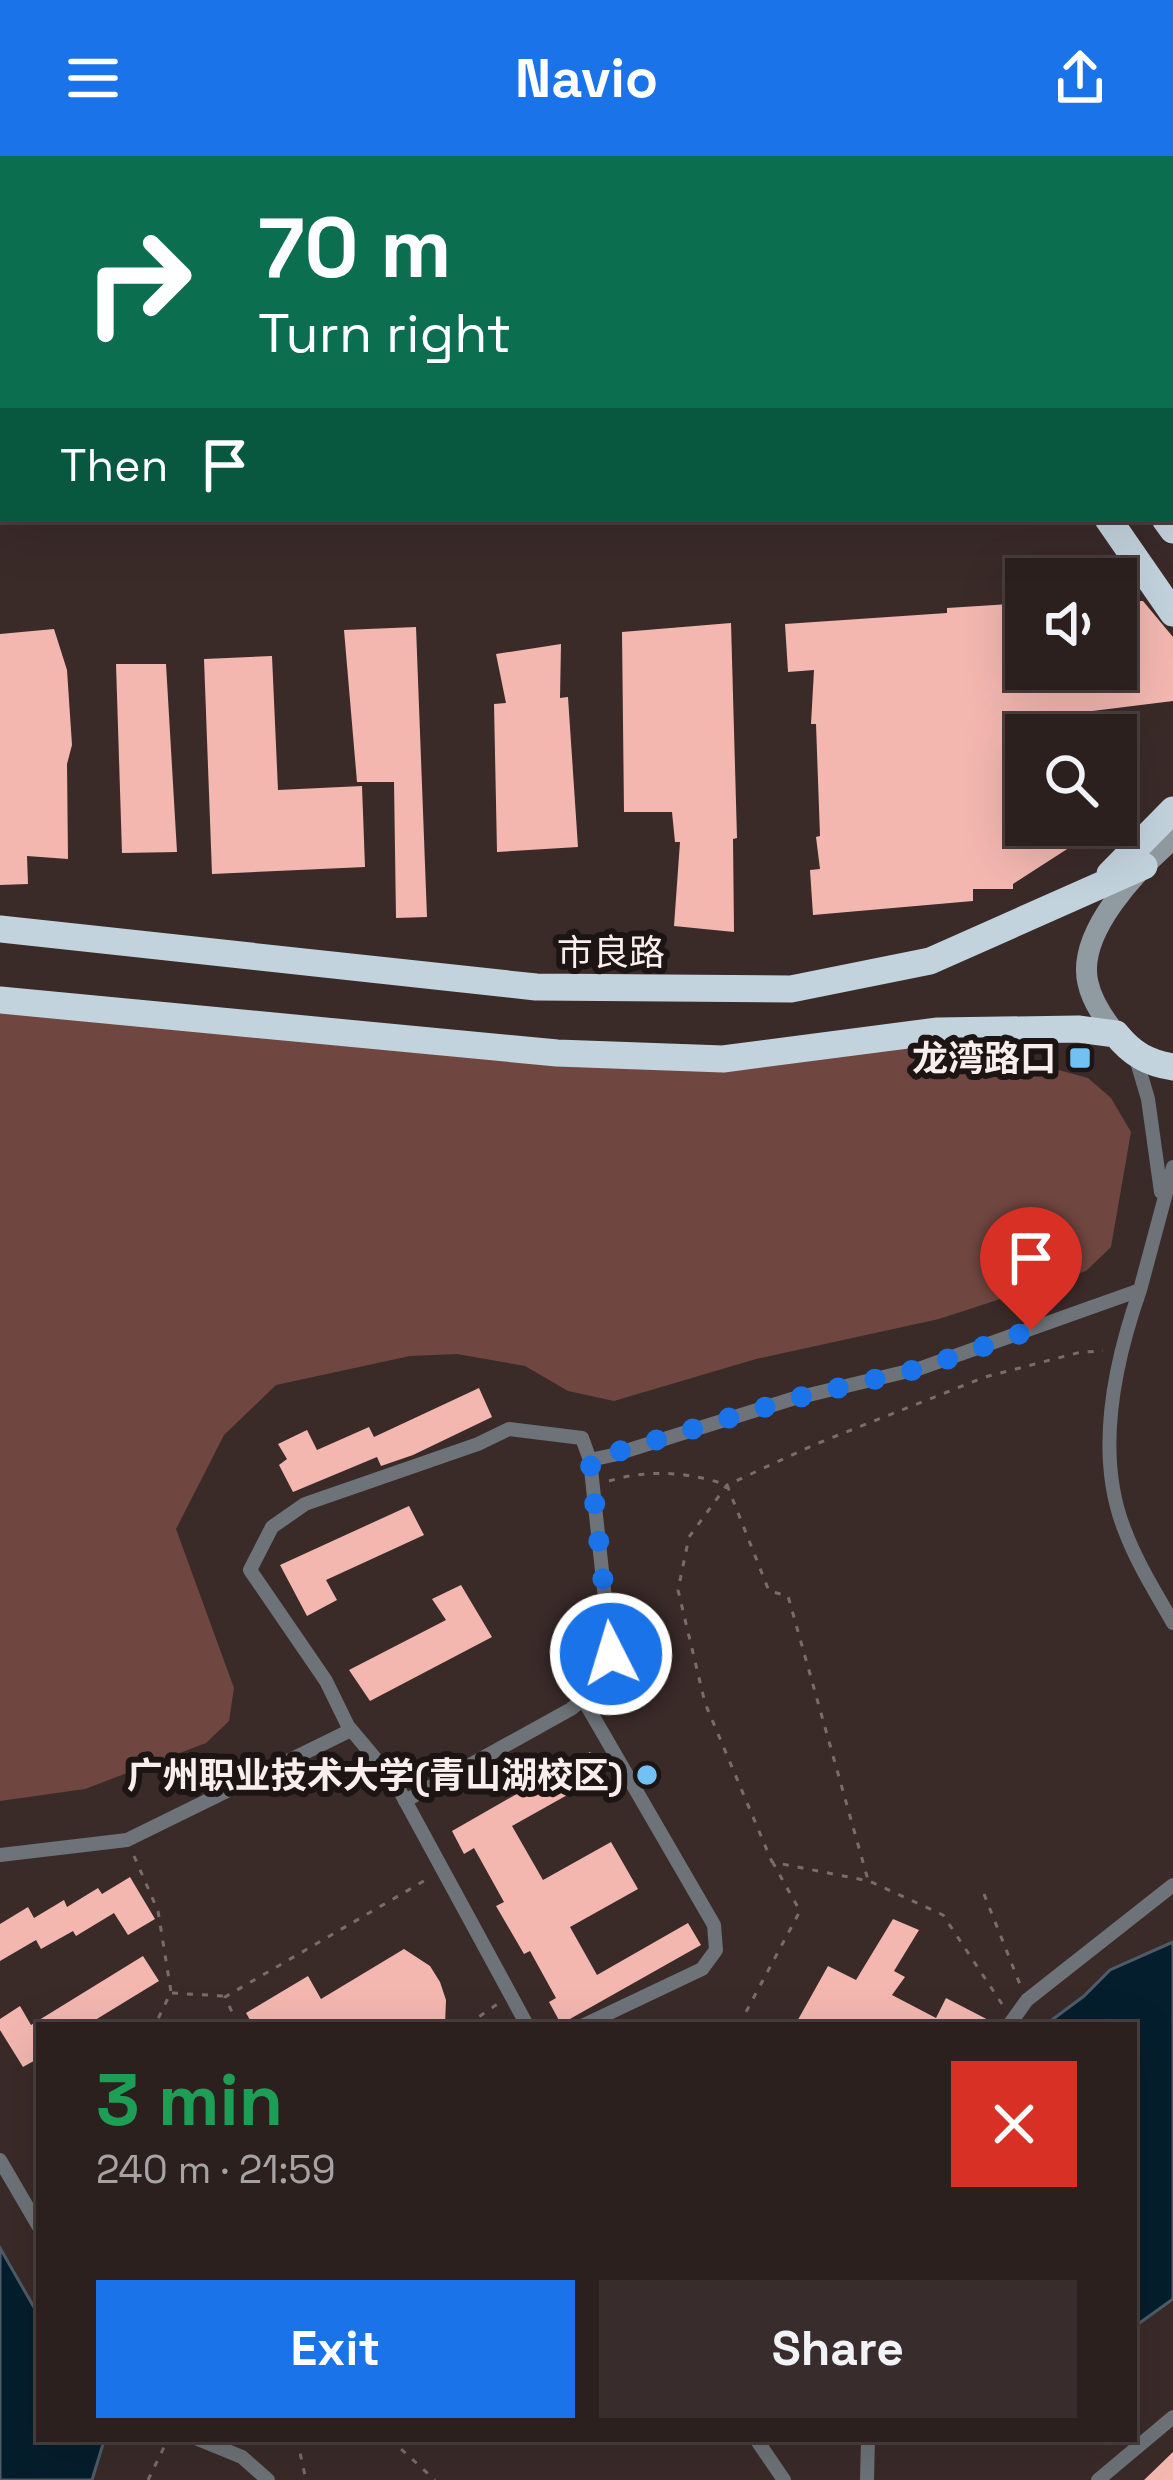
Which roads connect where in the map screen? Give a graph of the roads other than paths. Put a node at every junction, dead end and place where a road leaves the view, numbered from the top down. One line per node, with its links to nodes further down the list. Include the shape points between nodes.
1 (1110, 522): 2 (highway)
2 (1173, 613)
3 (1173, 810): 6 (highway, 市良路)
4 (1173, 838): 5 (street)
5 (1144, 866): 6 (highway); 9 (street, via 1108,909 1087,962 1091,995)
6 (1095, 890): 7 (highway, 市良路, via 931,961 791,989 536,987)
7 (0, 929)
8 (0, 1000): 9 (highway, via 557,1053 723,1058 938,1031 1060,1029)
9 (1125, 1043): 10 (highway, via 1150,1064); 12 (street, via 1148,1100)
10 (1173, 1067)
11 (1173, 1167): 12 (street)
12 (1162, 1203): 13 (street)
13 (1140, 1290): 14 (street, via 922,1368); 15 (street, via 1113,1389 1111,1476 1124,1529)
14 (590, 1460): 16 (street, via 611,1654 602,1684); 17 (street, via 582,1438 509,1430 304,1504 272,1527 250,1570)
15 (1173, 1623)
16 (583, 1699): 18 (street); 22 (street, via 714,1925 716,1950 702,1970)
17 (348, 1726): 18 (street); 19 (street, via 127,1840)
18 (405, 1801): 21 (street)
19 (0, 1855)
20 (1173, 1885): 23 (street, via 1027,2000)
21 (525, 2022)
22 (590, 2022)
23 (1012, 2022)
24 (0, 2160): 25 (street)
25 (36, 2222)
26 (1173, 2416): 33 (street)
27 (205, 2442): 30 (street, via 242,2457)
28 (758, 2442): 31 (street)
29 (868, 2442): 32 (street)
30 (268, 2480)
31 (784, 2480)
32 (867, 2480)
33 (1098, 2480)

